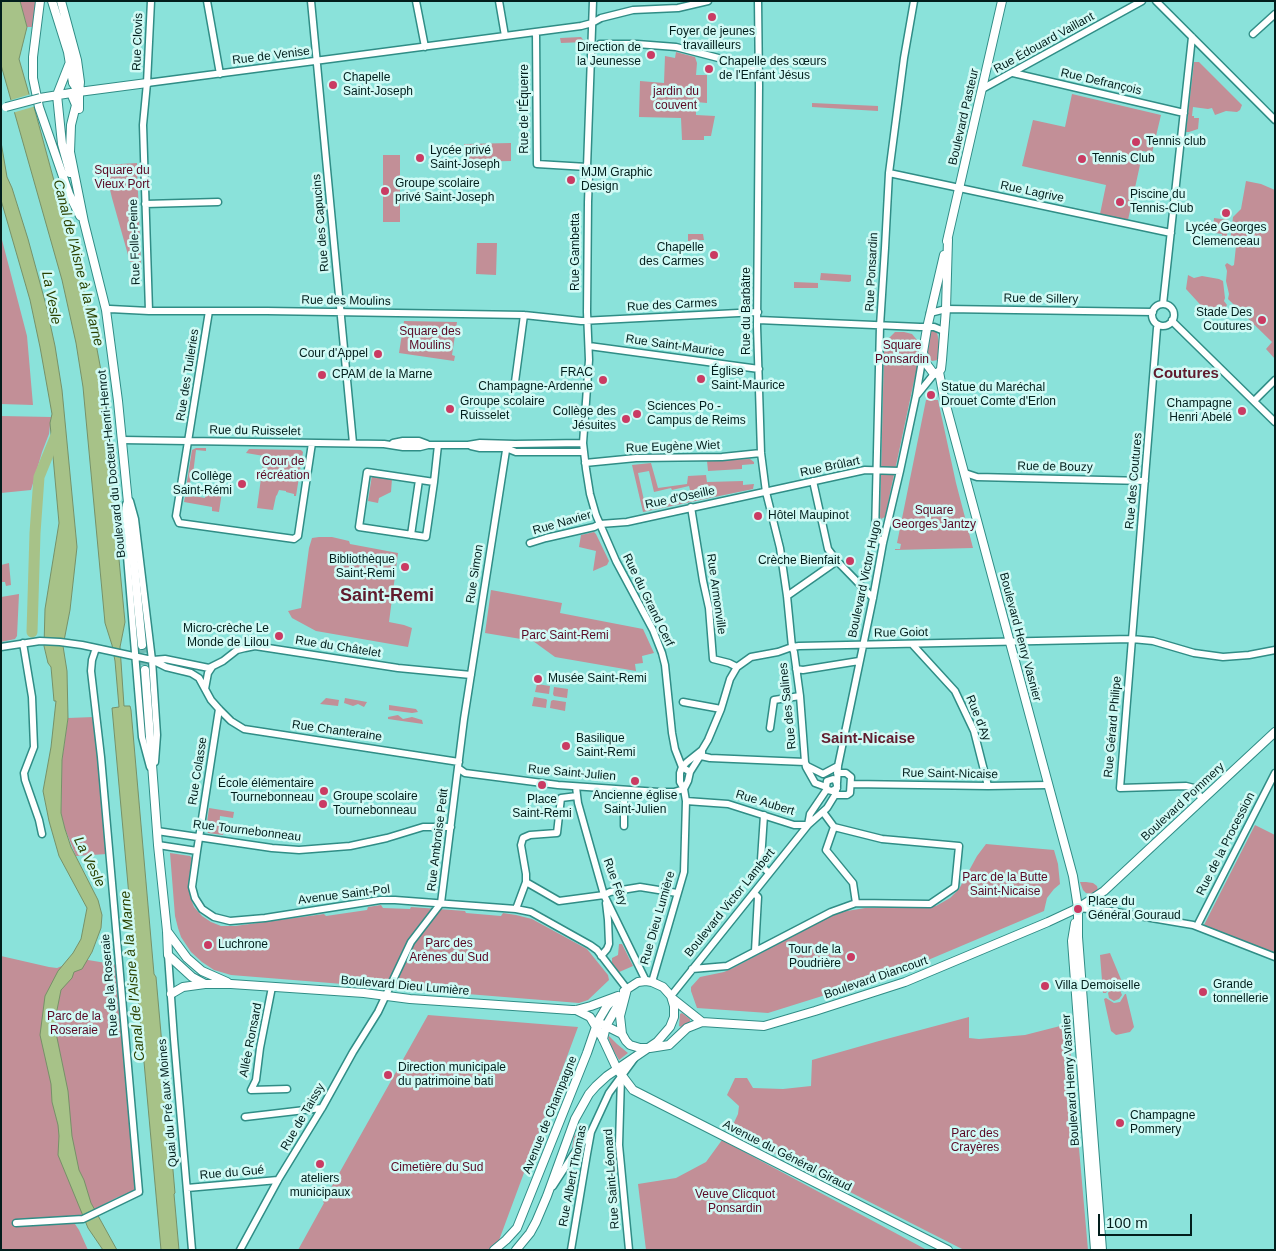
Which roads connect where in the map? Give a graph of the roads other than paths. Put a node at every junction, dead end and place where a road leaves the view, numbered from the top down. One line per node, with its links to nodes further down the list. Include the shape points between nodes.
1 (40, 1): 41 (main road, Boulevard du Docteur-Henri-Henrot, via 33,78 40,107)
2 (52, 1): 25 (main road)
3 (61, 1): 31 (main road, Boulevard du Docteur-Henri-Henrot, via 77,60 80,82)
4 (151, 1): 29 (street, Rue Clovis)
5 (207, 1): 28 (street)
6 (312, 1): 24 (street, Rue des Capucins)
7 (416, 1): 23 (street)
8 (499, 1): 20 (street)
9 (593, 1): 17 (street, Rue Gambetta)
10 (708, 1): 17 (street, Rue de Venise, via 678,8 633,10)
11 (758, 1): 26 (street, Rue du Barbâtre)
12 (914, 1): 37 (street, Rue Ponsardin)
13 (1002, 1): 30 (main road, Boulevard Pasteur)
14 (1142, 1): 27 (street, Rue Édouard Vaillant)
15 (1156, 1): 21 (street)
16 (1275, 14): 19 (street)
17 (589, 24): 18 (street, Rue de Venise); 36 (street, Rue Gambetta, via 592,30)
18 (536, 32): 20 (street, Rue de Venise); 36 (street, Rue de l'Équerre, via 537,164)
19 (1253, 34)
20 (505, 36): 23 (street, Rue de Venise)
21 (1192, 37): 34 (street); 35 (street)
22 (600, 44): 26 (street, via 676,47)
23 (425, 47): 24 (street, Rue de Venise)
24 (317, 61): 28 (street, Rue de Venise); 50 (street, Rue des Capucins)
25 (70, 62): 31 (main road); 32 (main road)
26 (758, 68): 51 (street, Rue du Barbâtre)
27 (1012, 73): 30 (street, Rue Édouard Vaillant); 34 (street, Rue Defrançois)
28 (220, 74): 29 (street, Rue de Venise)
29 (147, 83): 31 (main road, Rue de Venise); 40 (street, Rue Folle-Peine, via 142,125)
30 (982, 89): 38 (main road, Boulevard Pasteur)
31 (75, 93): 32 (main road, Rue de Venise); 42 (main road, Boulevard du Docteur-Henri-Henrot, via 79,109 75,175)
32 (57, 95): 33 (main road, Rue de Venise, bridge); 41 (main road, via 62,144)
33 (4, 108)
34 (1184, 113): 43 (street)
35 (1275, 120)
36 (587, 167): 55 (street, Rue Gambetta)
37 (889, 173): 38 (street, Rue Lagrive); 59 (street, Rue Ponsardin)
38 (959, 188): 43 (street, Rue Lagrive); 44 (main road, Boulevard Pasteur)
39 (218, 202): 40 (street)
40 (145, 204): 48 (street, Rue Folle-Peine)
41 (77, 209): 42 (main road, Boulevard du Docteur-Henri-Henrot)
42 (84, 222): 47 (main road, Boulevard du Docteur-Henri-Henrot)
43 (1171, 233): 45 (street)
44 (948, 238): 46 (main road, Boulevard Pasteur); 53 (main road, Boulevard Pasteur)
45 (1163, 304): 52 (street, via 1156,306); 57 (street, via 1172,308)
46 (946, 308): 52 (street, Rue de Sillery); 53 (street, Rue de Sillery); 61 (main road, Boulevard Henry Vasnier)
47 (106, 310): 48 (street, Rue des Moulins); 71 (main road, Boulevard du Docteur-Henri-Henrot)
48 (149, 311): 49 (street, Rue des Moulins)
49 (209, 311): 50 (street, Rue des Moulins); 72 (street, Rue des Tuileries)
50 (344, 312): 54 (street, Rue des Moulins); 74 (street, Rue des Capucins)
51 (758, 312): 55 (street, Rue des Carmes); 56 (street, Rue du Barbâtre)
52 (1153, 312): 58 (street, via 1153,318)
53 (930, 313): 60 (main road, Boulevard Pasteur)
54 (524, 315): 55 (street, Rue des Moulins); 67 (street)
55 (587, 320): 62 (street, Rue Gambetta)
56 (758, 320): 59 (street); 64 (street, Rue du Barbâtre)
57 (1172, 320): 58 (street, via 1166,325); 69 (street)
58 (1160, 324): 85 (street, Rue des Coutures)
59 (880, 326): 60 (street); 81 (street, Rue Ponsardin)
60 (927, 328): 61 (street); 63 (main road, Boulevard Victor Hugo)
61 (944, 331): 65 (main road, Boulevard Henry Vasnier, via 941,369)
62 (589, 346): 64 (street, Rue Saint-Maurice); 75 (street, Rue Gambetta)
63 (923, 352): 65 (main road, Boulevard Henry Vasnier, via 925,362); 68 (street, Boulevard Victor Hugo)
64 (759, 369): 79 (street, Rue du Barbâtre)
65 (936, 373): 68 (street, Boulevard Victor Hugo); 83 (main road, Boulevard Henry Vasnier)
66 (1275, 380): 69 (street)
67 (515, 382)
68 (916, 396): 82 (street, Boulevard Victor Hugo)
69 (1254, 401): 70 (street)
70 (1275, 422)
71 (122, 440): 72 (street, Rue du Ruisselet); 88 (main road, Boulevard du Docteur-Henri-Henrot)
72 (187, 441): 73 (street, Rue du Ruisselet); 73 (street, Rue des Tuileries, via 176,516 179,523 294,540 298,536)
73 (312, 443): 74 (street, Rue du Ruisselet)
74 (353, 443): 76 (street, Rue du Ruisselet, via 403,447)
75 (583, 443): 77 (street, Rue du Ruisselet); 78 (street)
76 (438, 445): 77 (street, Rue du Ruisselet, via 480,443); 86 (street)
77 (506, 446): 78 (street, Rue du Ruisselet, via 516,452); 115 (street, Rue Simon)
78 (584, 452): 80 (street)
79 (761, 453): 80 (street, Rue Eugène Wiet); 89 (street, Rue du Barbâtre)
80 (585, 463): 91 (street, via 592,505)
81 (877, 471): 82 (street, Rue Brûlart); 87 (street, Rue Brûlart, via 865,470); 94 (street, Rue Ponsardin, via 875,535)
82 (900, 471): 94 (street, Boulevard Victor Hugo)
83 (965, 472): 85 (street, Rue de Bouzy, via 977,477); 99 (main road, Boulevard Henry Vasnier)
84 (419, 480): 86 (street); 92 (street); 92 (street, via 368,472 359,527)
85 (1145, 481): 98 (street, Rue des Coutures)
86 (434, 482): 92 (street, via 426,537)
87 (813, 482): 89 (street, Rue Brûlart); 95 (street, via 828,549)
88 (127, 489): 102 (main road, Boulevard du Docteur-Henri-Henrot); 108 (street, via 124,520); 109 (street, via 135,519)
89 (766, 492): 90 (street, Rue d'Oseille); 96 (street, Rue du Barbâtre, via 780,548)
90 (691, 507): 91 (street, Rue d'Oseille, via 627,522); 111 (street, Rue Armonville, via 713,659)
91 (600, 524): 93 (street, Rue Navier); 127 (street, Rue du Grand Cerf, via 662,653 672,733)
92 (411, 535)
93 (530, 543)
94 (883, 543): 97 (street, Boulevard Victor Hugo)
95 (837, 561): 96 (street); 97 (street)
96 (787, 596): 105 (street, Rue du Barbâtre)
97 (873, 598): 103 (street, Boulevard Victor Hugo)
98 (1132, 639): 99 (street, Rue Goiot); 107 (street, Rue Goiot, via 1223,657); 142 (street, Rue Gérard Philipe, via 1120,788 1186,786 1194,788)
99 (1010, 642): 101 (street, Rue Goiot); 134 (main road, Boulevard Henry Vasnier)
100 (23, 643): 104 (street); 106 (street, via 60,642); 151 (street, via 32,698 34,747 24,772)
101 (912, 644): 103 (street, Rue Goiot); 135 (street, Rue d'Ay, via 954,691 974,731)
102 (142, 645)
103 (863, 645): 105 (street, Rue Goiot); 110 (street, Boulevard Victor Hugo)
104 (1, 647)
105 (792, 647): 111 (street, Rue Goiot, via 751,657); 113 (street, Rue des Salines)
106 (96, 648): 108 (street); 195 (street, Rue de la Roseraie, via 91,670 102,757 139,1192 83,1219)
107 (1275, 650)
108 (133, 656): 109 (street); 131 (street, via 142,737)
109 (152, 660): 112 (street, via 165,659); 116 (street, Rue Chanteraine, via 191,673 199,678); 131 (street, via 157,735)
110 (859, 661): 113 (street); 128 (street, Boulevard Victor Hugo)
111 (738, 667): 121 (street, via 730,679)
112 (209, 668): 115 (street, Rue du Châtelet, via 237,650 256,646 398,668); 116 (street)
113 (796, 669): 117 (street, Rue des Salines)
114 (145, 670): 131 (main road)
115 (471, 675): 119 (street, Rue Simon)
116 (204, 690): 120 (street, Rue Chanteraine)
117 (800, 696): 122 (street, via 774,700); 125 (street, Rue des Salines)
118 (683, 702): 121 (street)
119 (466, 708): 126 (street, Rue Ambroise Petit)
120 (219, 709): 126 (street, Rue Chanteraine, via 244,729 388,750); 152 (street, Rue Colasse)
121 (721, 709): 124 (street)
122 (770, 728)
123 (1275, 732): 142 (main road, Boulevard Pommery)
124 (701, 753): 125 (street, via 710,758); 127 (street, via 691,757); 129 (street)
125 (804, 762): 128 (street, via 824,774); 137 (street, via 816,783)
126 (459, 765): 136 (street, Rue Saint-Julien, via 465,773); 149 (street, Rue Ambroise Petit)
127 (682, 767): 129 (street); 138 (street, Rue Dieu Lumière, via 680,782)
128 (837, 769): 132 (street); 133 (street, via 851,777); 139 (street)
129 (690, 772): 138 (street)
130 (1275, 773): 164 (street, Rue de la Procession)
131 (153, 778): 150 (main road)
132 (829, 780): 137 (street); 139 (street, via 833,779)
133 (851, 784): 135 (street, Rue Saint-Nicaise); 139 (street, via 847,795)
134 (1048, 784): 135 (street, Rue Saint-Nicaise); 162 (main road, Boulevard Henry Vasnier)
135 (988, 786)
136 (576, 787): 140 (street, Rue Saint-Julien); 141 (street, Rue Féry)
137 (826, 788): 139 (street); 146 (street, via 813,808)
138 (684, 789): 140 (street, Rue Saint-Julien, via 674,792); 143 (street, Rue Dieu Lumière)
139 (836, 789): 144 (street)
140 (624, 790): 147 (street)
141 (577, 796): 156 (street, via 561,798 557,833 523,838 521,846); 159 (street, Rue Féry)
142 (1202, 799): 162 (main road, Boulevard Pommery, via 1106,889)
143 (686, 801): 145 (street, Rue Aubert, via 728,804); 157 (street, Rue Dieu Lumière, via 684,872)
144 (823, 812): 146 (street); 148 (street)
145 (764, 815): 146 (street, Rue Aubert, via 794,825); 155 (street, via 761,860)
146 (808, 824): 155 (street, Boulevard Victor Lambert)
147 (624, 826)
148 (834, 826): 160 (street, via 826,850 853,883); 160 (street, via 882,839 959,846 955,887 930,904)
149 (451, 827): 152 (street, Rue Tournebonneau, via 423,827 350,846 303,850); 161 (street, Rue Ambroise Petit)
150 (157, 831): 152 (street, Rue Tournebonneau); 153 (main road)
151 (42, 834)
152 (199, 837): 154 (street, Avenue Saint-Pol)
153 (158, 845): 154 (street, Rue Tournebonneau); 165 (main road)
154 (196, 851): 161 (street, Avenue Saint-Pol, via 192,887 202,909 214,918 230,921 265,918 380,900)
155 (768, 873): 158 (street, Boulevard Victor Lambert)
156 (526, 882): 159 (street, via 559,901); 163 (street)
157 (677, 893): 159 (street, via 640,887); 171 (street, Rue Dieu Lumière)
158 (754, 893): 166 (street, via 758,896); 170 (street, Boulevard Victor Lambert)
159 (604, 895): 168 (street, via 609,944); 171 (street, Rue Féry)
160 (856, 903): 166 (street, via 831,912)
161 (441, 904): 163 (street, Avenue Saint-Pol); 177 (street, Rue Ambroise Petit, via 411,942)
162 (1078, 908): 164 (street); 181 (main road, Boulevard Diancourt, via 905,982 775,1023 764,1026); 203 (main road, Boulevard Henry Vasnier, via 1072,939); 204 (main road, Boulevard Henry Vasnier)
163 (516, 909): 168 (street, Avenue Saint-Pol, via 532,912 590,945)
164 (1197, 926): 169 (street)
165 (168, 931): 167 (main road); 173 (main road, via 187,958 202,971)
166 (755, 951): 170 (street, via 728,966)
167 (168, 955): 172 (main road); 176 (street, Quai du Pré aux Moines)
168 (601, 956): 175 (street, Avenue Saint-Pol)
169 (1275, 957)
170 (692, 969): 179 (street, Boulevard Victor Lambert)
171 (649, 981): 175 (main road, via 638,982); 179 (main road, via 663,987)
172 (204, 984): 173 (main road, Boulevard Dieu Lumière); 176 (main road, Boulevard Dieu Lumière, via 183,987)
173 (231, 984): 174 (main road, Boulevard Dieu Lumière)
174 (272, 987): 177 (main road, Boulevard Dieu Lumière); 188 (street, Allée Ronsard, via 256,1080 251,1090)
175 (627, 989): 178 (main road, Avenue de Champagne); 183 (main road); 184 (main road, via 620,1016)
176 (172, 994): 193 (street, Quai du Pré aux Moines)
177 (386, 996): 180 (main road, Boulevard Dieu Lumière); 189 (street, Rue de Taissy)
178 (618, 996): 180 (main road); 182 (main road, Avenue de Champagne, via 607,1006)
179 (672, 998): 181 (main road); 186 (main road, via 674,1017 670,1028)
180 (576, 1010): 182 (main road)
181 (702, 1022): 186 (main road, via 687,1028 669,1045)
182 (597, 1024): 183 (main road); 185 (main road); 198 (main road, Avenue de Champagne, via 517,1228)
183 (606, 1026): 184 (main road); 185 (main road)
184 (622, 1034): 186 (main road, via 630,1045)
185 (603, 1039): 187 (main road)
186 (650, 1048): 187 (main road, Avenue de Champagne)
187 (619, 1073): 191 (street, Rue Albert Thomas); 194 (main road, Avenue de Champagne, via 596,1086 579,1111); 201 (street, Rue Saint-Léonard, via 619,1145); 202 (main road, Avenue du Général Giraud, via 633,1090)
188 (287, 1089)
189 (322, 1108): 190 (street); 192 (street, Rue de Taissy)
190 (245, 1117)
191 (591, 1132): 194 (street); 200 (street, Rue Albert Thomas)
192 (278, 1180): 193 (street, Rue du Gué); 197 (street, Rue de Taissy)
193 (187, 1188): 196 (street, Quai du Pré aux Moines)
194 (547, 1196): 199 (main road, Avenue de Champagne, via 530,1233)
195 (16, 1223)
196 (192, 1250)
197 (240, 1250)
198 (494, 1250)
199 (516, 1250)
200 (571, 1250)
201 (629, 1250)
202 (948, 1250)
203 (1095, 1250)
204 (1102, 1250)

